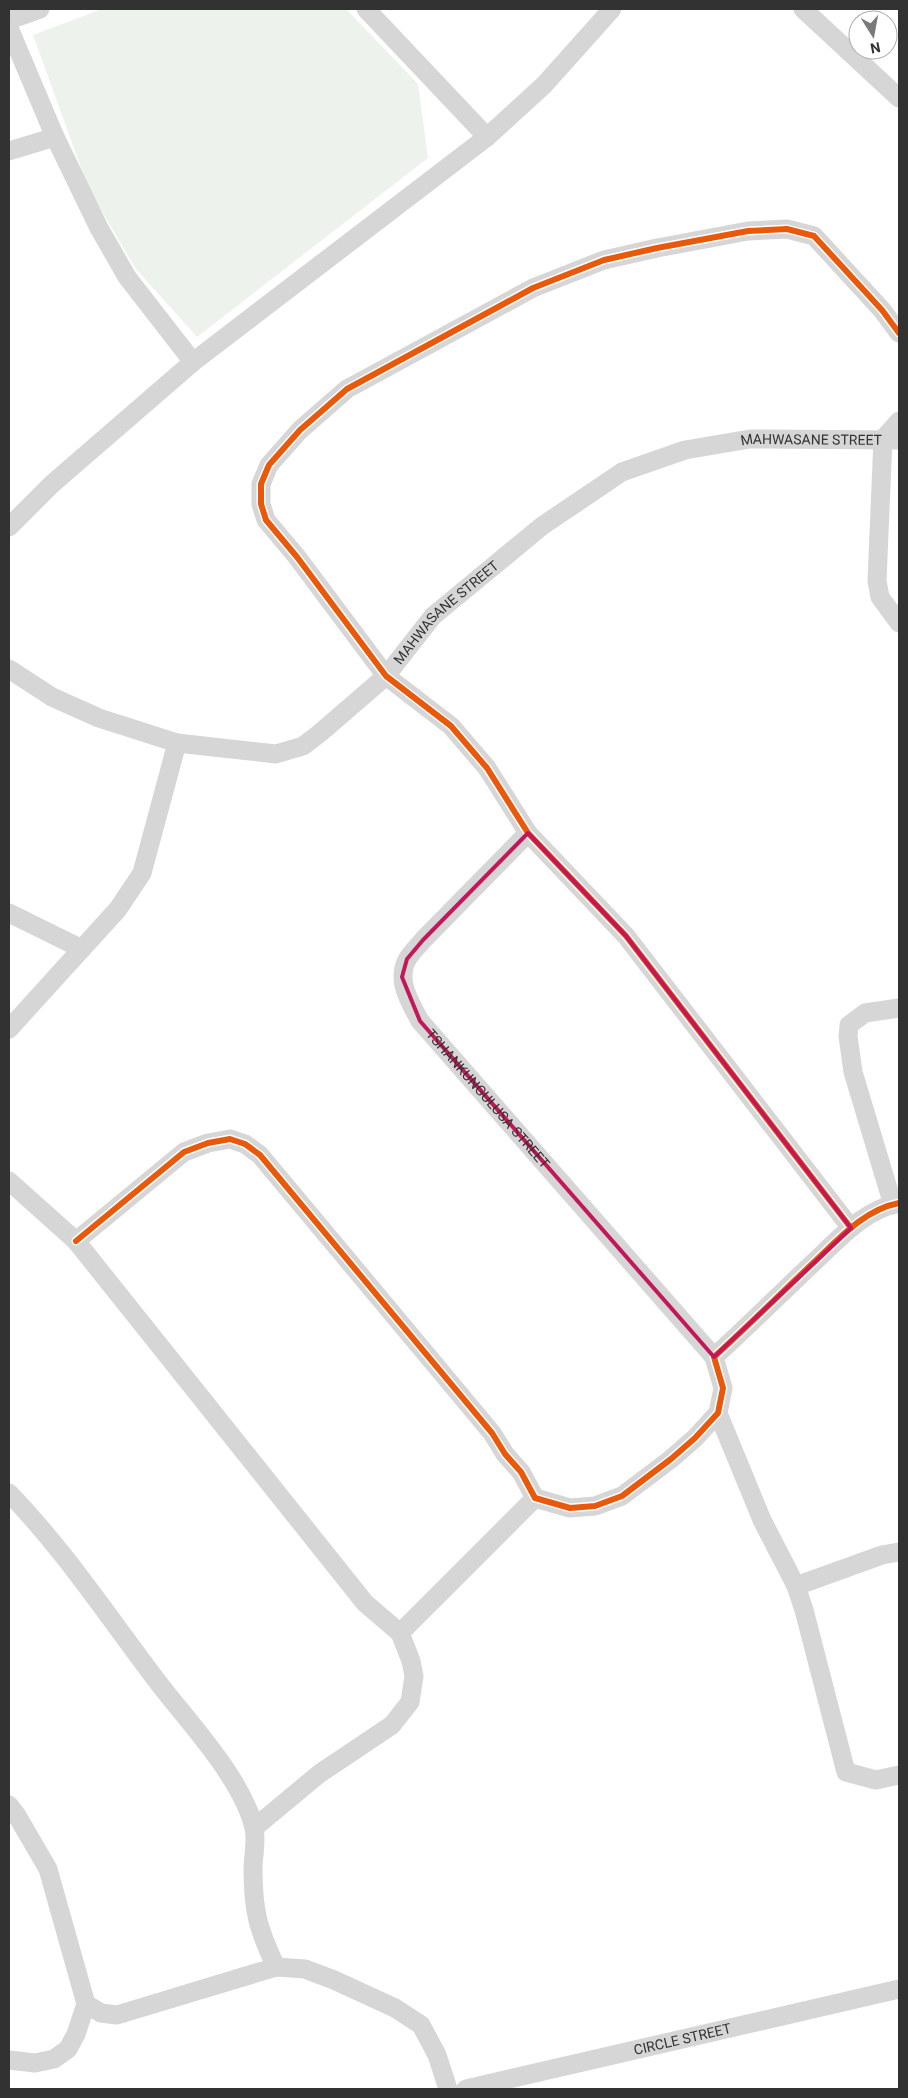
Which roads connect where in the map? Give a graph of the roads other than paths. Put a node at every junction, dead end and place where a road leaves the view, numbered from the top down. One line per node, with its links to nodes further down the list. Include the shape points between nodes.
1 (40, 9): 5 (street)
2 (366, 9): 9 (street)
3 (612, 9): 9 (street, via 544,85)
4 (803, 9): 7 (street)
5 (9, 20)
6 (9, 28): 8 (street)
7 (899, 98)
8 (55, 137): 10 (street); 12 (street, via 127,277)
9 (487, 137): 12 (street)
10 (9, 151)
11 (899, 333): 18 (street, via 814,236 787,228 748,231 604,260 542,284 347,389 300,430 269,465 261,484 261,504 266,520)
12 (193, 362): 15 (street, via 52,484)
13 (899, 421): 14 (street)
14 (891, 439): 16 (street, via 877,581 880,597); 18 (street, MAHWASANE STREET, via 750,440 685,450 622,472 542,526 433,616)
15 (9, 527)
16 (899, 623)
17 (9, 669): 19 (street, MAHWASANE STREET, via 52,697 99,718)
18 (386, 676): 19 (street, MAHWASANE STREET, via 303,746 276,754); 20 (street, via 451,726 486,768)
19 (177, 743): 22 (street, via 142,873 118,909)
20 (528, 833): 27 (street, via 626,936); 29 (street, TSHANKUNGULUSA STREET, via 407,959 402,977 407,998 420,1020)
21 (9, 912): 22 (street)
22 (82, 949): 24 (street)
23 (899, 1008): 26 (street, via 865,1013 849,1025 848,1036 853,1072)
24 (9, 1029)
25 (9, 1181): 28 (street)
26 (896, 1204): 27 (street, via 870,1214)
27 (851, 1228): 29 (street)
28 (76, 1241): 32 (street, via 184,1152 230,1139 245,1144 260,1155 492,1433 522,1472); 35 (street, via 365,1603)
29 (714, 1357): 30 (street, via 724,1388)
30 (718, 1413): 32 (street, via 695,1438 622,1496 595,1506 570,1508); 34 (street, via 762,1520)
31 (9, 1493): 38 (street, via 88,1586 236,1783)
32 (535, 1498): 35 (street)
33 (899, 1552): 34 (street)
34 (796, 1586): 36 (street, via 846,1772 876,1780)
35 (400, 1633): 38 (street, via 414,1676 410,1702 392,1725 319,1774)
36 (899, 1775)
37 (9, 1805): 41 (street, via 48,1870)
38 (254, 1828): 39 (street, via 254,1904 261,1935)
39 (276, 1967): 41 (street, via 117,2015 101,2013); 43 (street, via 306,1970 334,1980 395,2008 421,2024 437,2056)
40 (899, 1989): 44 (street, CIRCLE STREET)
41 (86, 2004): 42 (street, via 68,2049 54,2059 35,2063)
42 (9, 2060)
43 (448, 2089)
44 (466, 2089)

